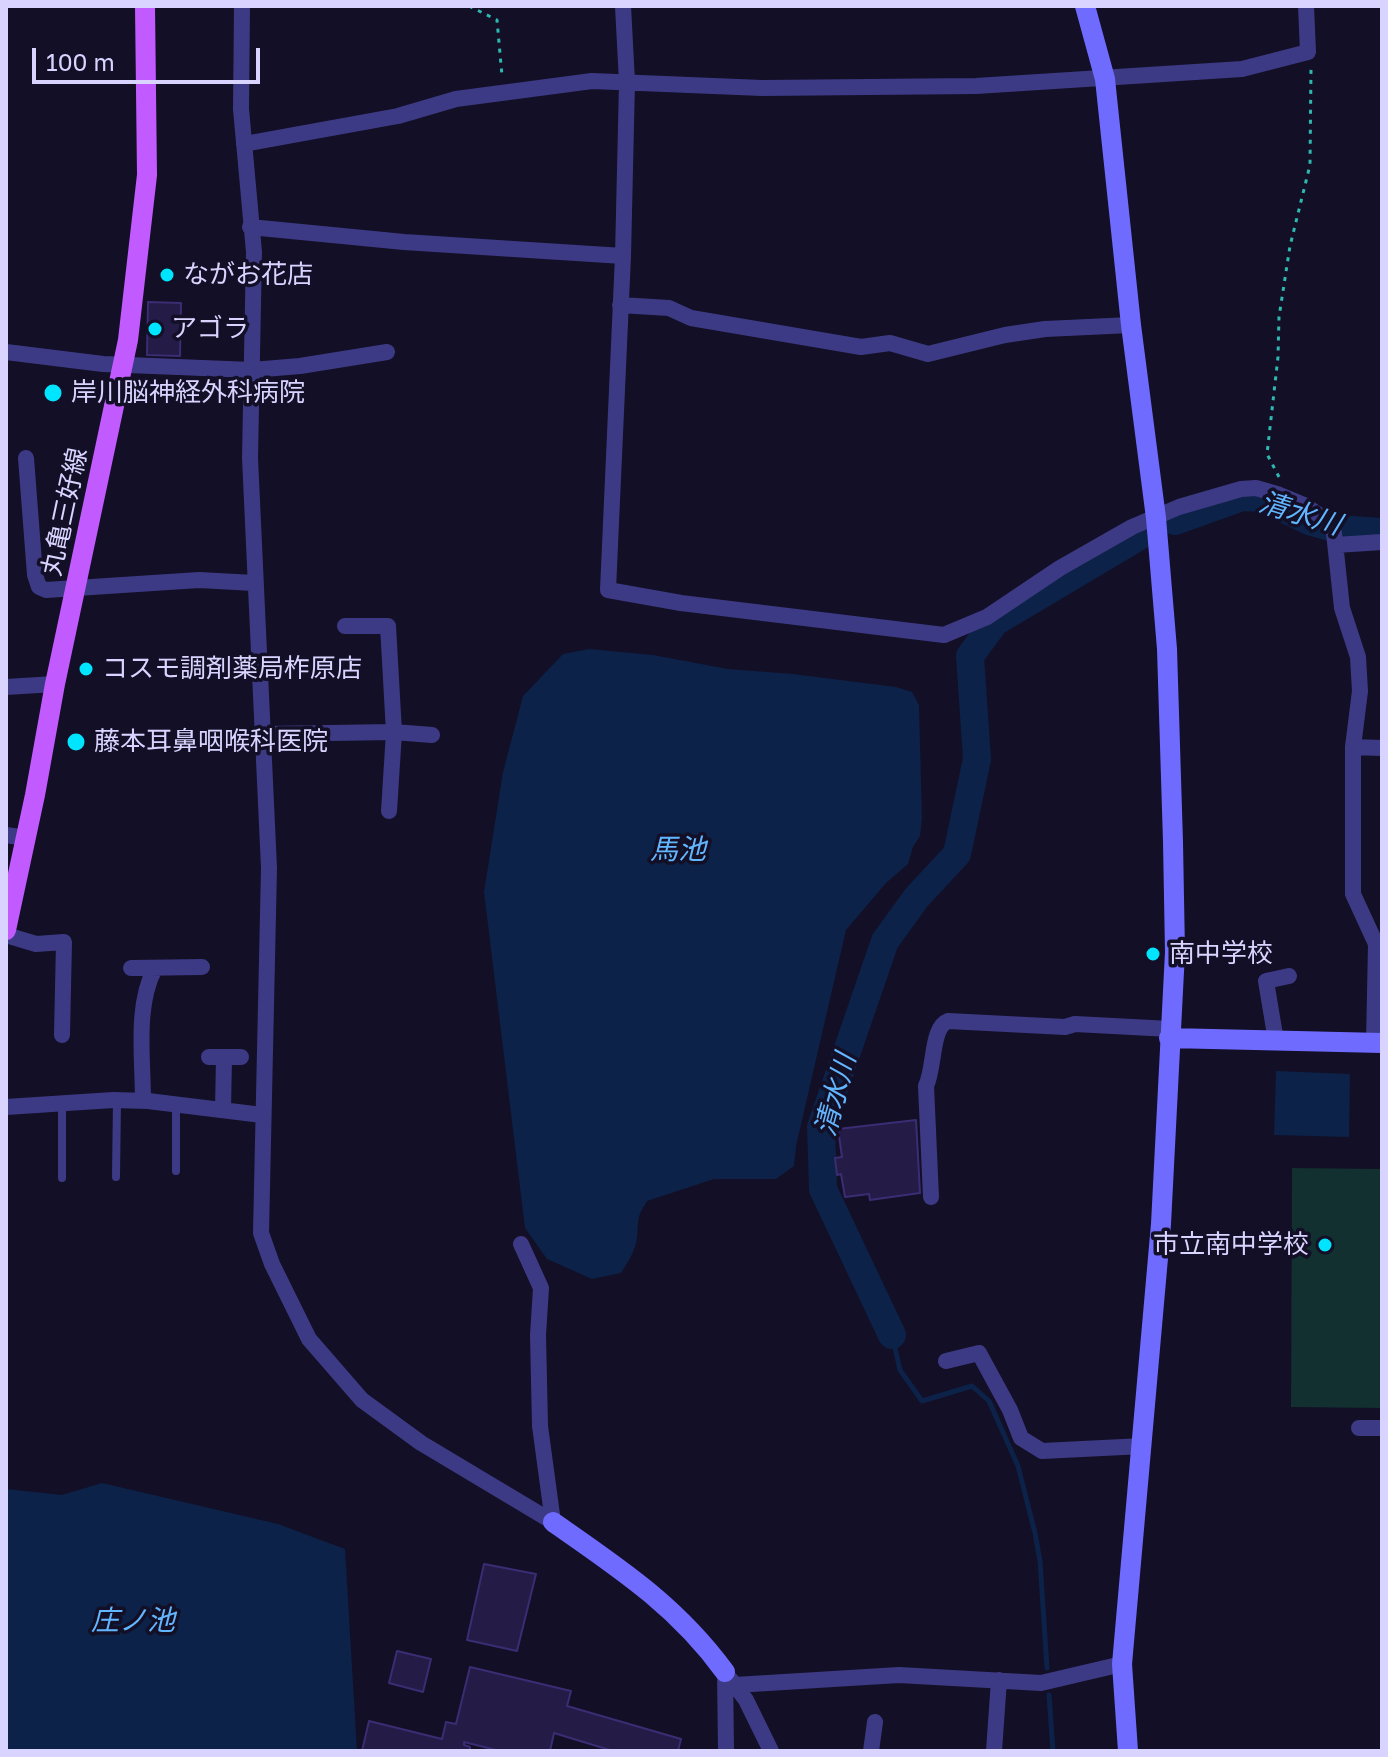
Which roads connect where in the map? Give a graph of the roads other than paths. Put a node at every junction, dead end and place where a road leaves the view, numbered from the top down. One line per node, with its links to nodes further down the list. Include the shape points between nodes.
1 (145, 6): 15 (main road, 丸亀三好線, via 147,175)
2 (242, 6): 8 (street)
3 (623, 6): 7 (street)
4 (1085, 6): 6 (street)
5 (1306, 6): 6 (street, via 1308,52 1242,69)
6 (1105, 79): 7 (street, via 856,88); 12 (street)
7 (627, 82): 8 (street, via 592,81 456,99 398,116); 10 (street)
8 (244, 144): 9 (street)
9 (250, 227): 10 (street); 16 (street)
10 (623, 256): 11 (street)
11 (620, 305): 12 (street, via 669,308 691,318 861,347 890,343 928,354 1045,329); 18 (street, via 608,590 944,635 987,617 1060,568)
12 (1131, 325): 18 (street)
13 (6, 352): 15 (street)
14 (387, 352): 16 (street)
15 (122, 364): 16 (street); 22 (main road, 丸亀三好線)
16 (252, 370): 21 (street)
17 (26, 458): 22 (street, via 39,587)
18 (1156, 518): 19 (street, via 1256,488 1306,506); 40 (street, via 1167,649 1173,842)
19 (1333, 533): 20 (street); 29 (street, via 1342,608 1358,657)
20 (1382, 542)
21 (254, 583): 22 (street, via 199,580); 27 (street)
22 (75, 588): 24 (main road, 丸亀三好線)
23 (345, 626): 26 (street, via 388,626)
24 (55, 684): 25 (street); 32 (main road, 丸亀三好線)
25 (6, 687)
26 (394, 732): 27 (street); 28 (street); 31 (street)
27 (264, 734): 51 (street, via 269,868)
28 (432, 735)
29 (1353, 747): 30 (street); 38 (street, via 1353,894 1376,944)
30 (1382, 748)
31 (389, 811)
32 (16, 836): 33 (main road, 丸亀三好線)
33 (12, 881): 34 (main road, 丸亀三好線)
34 (6, 932): 41 (street, via 36,944 64,942 71,969)
35 (202, 967): 37 (street)
36 (131, 968): 37 (street)
37 (155, 968): 46 (street, via 146,984 143,1012)
38 (1379, 972): 43 (street)
39 (1289, 976): 42 (street, via 1266,981)
40 (1170, 1034): 42 (street); 55 (street, via 1075,1024 941,1023 926,1086); 60 (street)
41 (62, 1035)
42 (1276, 1041): 43 (street)
43 (1378, 1043)
44 (224, 1057): 50 (street)
45 (117, 1100): 46 (street); 47 (street); 53 (lane)
46 (143, 1101): 48 (street)
47 (62, 1104): 49 (street); 54 (lane)
48 (176, 1105): 50 (street); 52 (lane)
49 (6, 1107)
50 (223, 1110): 51 (street)
51 (262, 1115): 61 (street, via 261,1233 309,1339 362,1400 389,1421)
52 (176, 1171)
53 (116, 1177)
54 (62, 1178)
55 (931, 1197)
56 (521, 1244): 61 (street, via 541,1288 540,1426)
57 (946, 1361): 60 (street, via 979,1353 1021,1438 1042,1451)
58 (1359, 1428): 59 (street)
59 (1382, 1428)
60 (1143, 1446): 62 (street)
61 (553, 1522): 63 (street, via 666,1604)
62 (1122, 1664): 64 (street, via 1041,1683); 70 (street)
63 (730, 1679): 64 (street, via 899,1675); 66 (street); 67 (street)
64 (999, 1680): 69 (street)
65 (875, 1722): 68 (street)
66 (726, 1751)
67 (771, 1751)
68 (871, 1751)
69 (994, 1751)
70 (1128, 1751)

